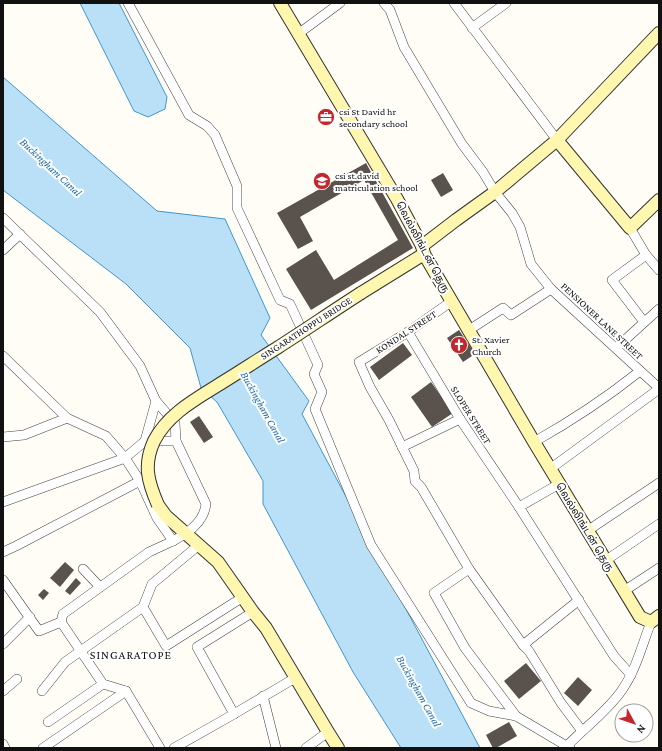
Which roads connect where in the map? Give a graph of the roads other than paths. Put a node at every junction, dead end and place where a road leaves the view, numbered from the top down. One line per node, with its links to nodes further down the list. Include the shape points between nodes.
1 (128, 3): 78 (street, via 189,115 207,126 222,149 237,186 238,208 280,300 290,304 318,365 314,374 322,392 316,408 371,545 471,703 489,711)
2 (280, 3): 7 (main road)
3 (340, 3): 10 (street)
4 (384, 3): 12 (street, via 390,10 404,47 462,144)
5 (454, 3): 8 (street)
6 (506, 3): 8 (street)
7 (288, 16): 10 (street)
8 (472, 28): 11 (street)
9 (659, 33): 11 (main road)
10 (298, 34): 18 (main road, வெல்லிங்டன் தெரு, via 397,199)
11 (557, 140): 12 (main road); 15 (main road)
12 (495, 192): 18 (main road, via 456,220); 21 (street, via 520,228 531,264)
13 (659, 200): 15 (main road)
14 (3, 218): 16 (street)
15 (630, 228): 19 (street)
16 (20, 234): 17 (street); 31 (street, via 100,312 140,366)
17 (3, 250)
18 (423, 250): 22 (main road, வெல்லிங்டன் தெரு); 48 (main road, SINGARATHOPPU BRIDGE, bridge, via 176,413 162,429 154,440 149,455 147,471 150,487 166,516)
19 (646, 254): 20 (street); 24 (street, via 612,280)
20 (659, 270)
21 (551, 289): 25 (street, PENSIONER LANE STREET, via 511,315 504,308); 27 (street, PENSIONER LANE STREET)
22 (452, 301): 25 (main road, வெல்லிங்டன் தெரு); 26 (street, KONDAL STREET)
23 (659, 309): 24 (street)
24 (644, 322): 27 (street)
25 (469, 330): 37 (main road, வெல்லிங்டன் தெரு)
26 (408, 332): 33 (street, SLOPER STREET); 38 (street, KONDAL STREET, via 359,362)
27 (616, 348): 29 (street, PENSIONER LANE STREET)
28 (3, 356): 32 (street)
29 (640, 371): 30 (street, PENSIONER LANE STREET); 37 (street, PENSIONER LANE STREET, via 571,421)
30 (659, 389): 40 (street, PENSIONER LANE STREET)
31 (156, 401): 35 (street); 36 (street, via 175,423)
32 (67, 418): 34 (street, via 24,435); 39 (street, via 106,436)
33 (460, 419): 38 (street); 45 (street, SLOPER STREET)
34 (3, 436)
35 (145, 441): 36 (street); 39 (street)
36 (176, 441): 48 (street, via 206,504 205,512 198,523)
37 (534, 442): 40 (main road, வெல்லிங்டன் தெரு)
38 (402, 447): 55 (street, via 414,471 415,481)
39 (125, 458): 41 (street); 44 (street)
40 (550, 468): 42 (main road, வெல்லிங்டன் தெரு)
41 (140, 481): 49 (street, via 156,518); 51 (street)
42 (559, 484): 45 (street); 47 (main road, வெல்லிங்டன் தெரு)
43 (659, 484): 47 (street)
44 (3, 502)
45 (519, 507): 60 (street, SLOPER STREET)
46 (659, 524): 52 (street)
47 (587, 531): 52 (main road, வெல்லிங்டன் தெரு)
48 (186, 534): 49 (street); 50 (main road, SINGARATHOPPU BRIDGE)
49 (173, 541): 57 (street, via 149,552)
50 (199, 545): 59 (main road, SINGARATHOPPU BRIDGE, via 218,562); 61 (street, via 152,584)
51 (3, 552)
52 (606, 561): 58 (main road, வெல்லிங்டன் தெரு)
53 (659, 568): 58 (street)
54 (83, 569): 57 (street)
55 (469, 569): 67 (street); 78 (street, via 434,593 465,648)
56 (3, 580): 63 (street)
57 (100, 587): 65 (street, via 63,614)
58 (624, 591): 64 (main road, வெல்லிங்டன் தெரு, via 640,617)
59 (243, 597): 61 (street, via 166,646); 62 (main road, SINGARATHOPPU BRIDGE)
60 (579, 600): 67 (street); 69 (street, SLOPER STREET, via 614,656)
61 (143, 607): 68 (street)
62 (253, 612): 70 (main road, SINGARATHOPPU BRIDGE, via 266,628); 77 (street, via 197,647)
63 (30, 617): 65 (street, via 39,631); 66 (street)
64 (655, 619): 69 (street)
65 (61, 622): 68 (street)
66 (3, 644)
67 (523, 646): 80 (street, via 529,651 561,703)
68 (80, 650): 72 (street); 74 (street, via 65,662)
69 (631, 675): 80 (street, via 604,711)
70 (294, 678): 76 (street); 81 (main road, SINGARATHOPPU BRIDGE)
71 (17, 679): 73 (street)
72 (103, 684): 75 (street); 79 (street)
73 (3, 691)
74 (42, 691)
75 (126, 691): 85 (street); 86 (street)
76 (263, 696): 77 (street); 88 (street)
77 (234, 714): 87 (street)
78 (516, 716): 83 (street)
79 (48, 722)
80 (582, 731): 83 (street)
81 (328, 732): 89 (street); 90 (main road, SINGARATHOPPU BRIDGE)
82 (3, 744): 84 (street)
83 (568, 747)
84 (5, 748)
85 (43, 748)
86 (160, 748)
87 (174, 748)
88 (276, 748)
89 (306, 748)
90 (338, 748)

